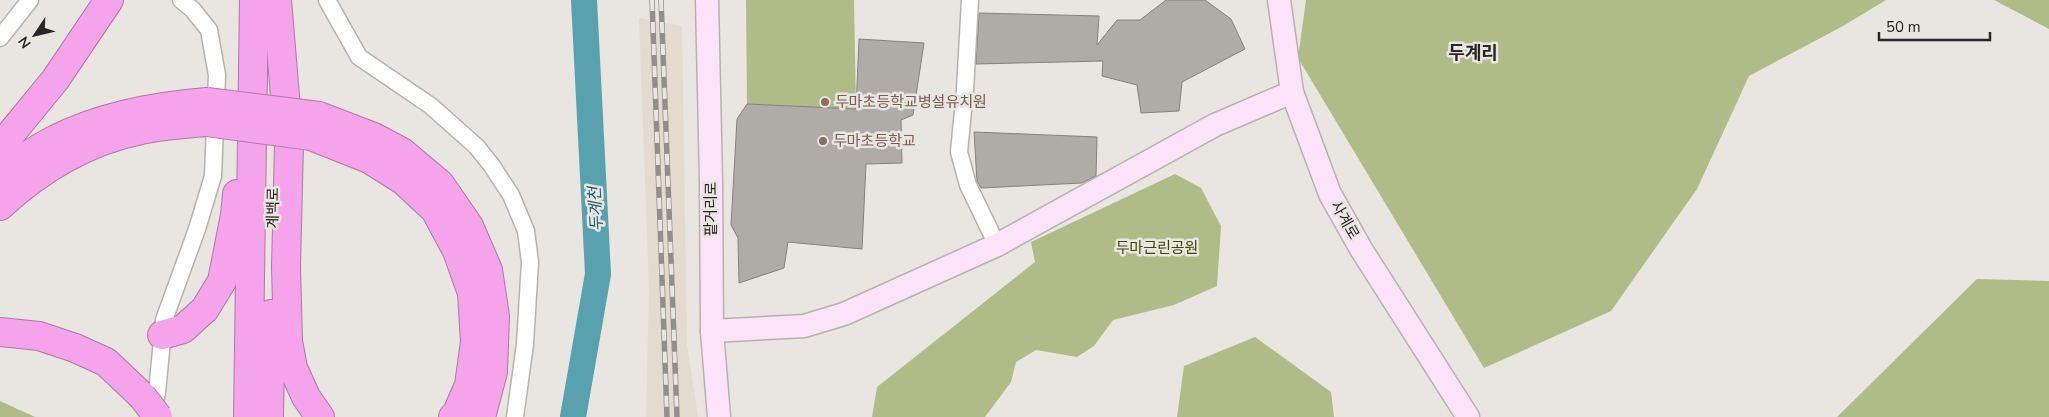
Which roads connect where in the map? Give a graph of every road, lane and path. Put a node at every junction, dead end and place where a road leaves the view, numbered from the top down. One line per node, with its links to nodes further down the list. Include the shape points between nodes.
1 (30, 0): 10 (street)
2 (109, 0): 15 (highway, via 55,80)
3 (181, 0): 21 (street, via 208,30 213,57 216,74 213,176 164,320)
4 (254, 0): 11 (highway, 계백로)
5 (276, 0): 24 (highway, 계백로); 25 (highway, via 289,144 288,341 293,368 306,397)
6 (327, 0): 28 (street, via 359,57 431,106 476,147 511,195 526,231 530,262 525,344)
7 (706, 0): 19 (street, 팥거리로)
8 (970, 0): 18 (street, via 966,90 959,152 968,185)
9 (1278, 0): 12 (street, 사계로)
10 (0, 38)
11 (253, 81): 21 (highway, via 242,137 235,215 222,281 205,309 183,329); 23 (highway, 계백로)
12 (1292, 92): 18 (street, via 1215,125); 30 (street, 사계로, via 1330,194 1361,249)
13 (207, 112): 14 (highway, bridge); 16 (highway, via 177,105 97,123 56,139); 17 (highway, via 104,140 66,157 23,185)
14 (315, 126): 26 (highway, via 404,182 434,210 457,251 472,293 475,342 469,384); 27 (highway, via 374,137 402,152 440,184 468,226 488,270 495,316 493,372)
15 (0, 147)
16 (0, 175)
17 (0, 206)
18 (997, 245): 19 (street, via 844,314 804,326)
19 (712, 331): 29 (street, 팥거리로)
20 (0, 332): 22 (highway, via 39,336 106,362)
21 (162, 336): 22 (street, via 157,392)
22 (151, 410)
23 (248, 417)
24 (269, 417)
25 (320, 417)
26 (453, 417)
27 (481, 417)
28 (515, 417)
29 (720, 417)
30 (1468, 417)

